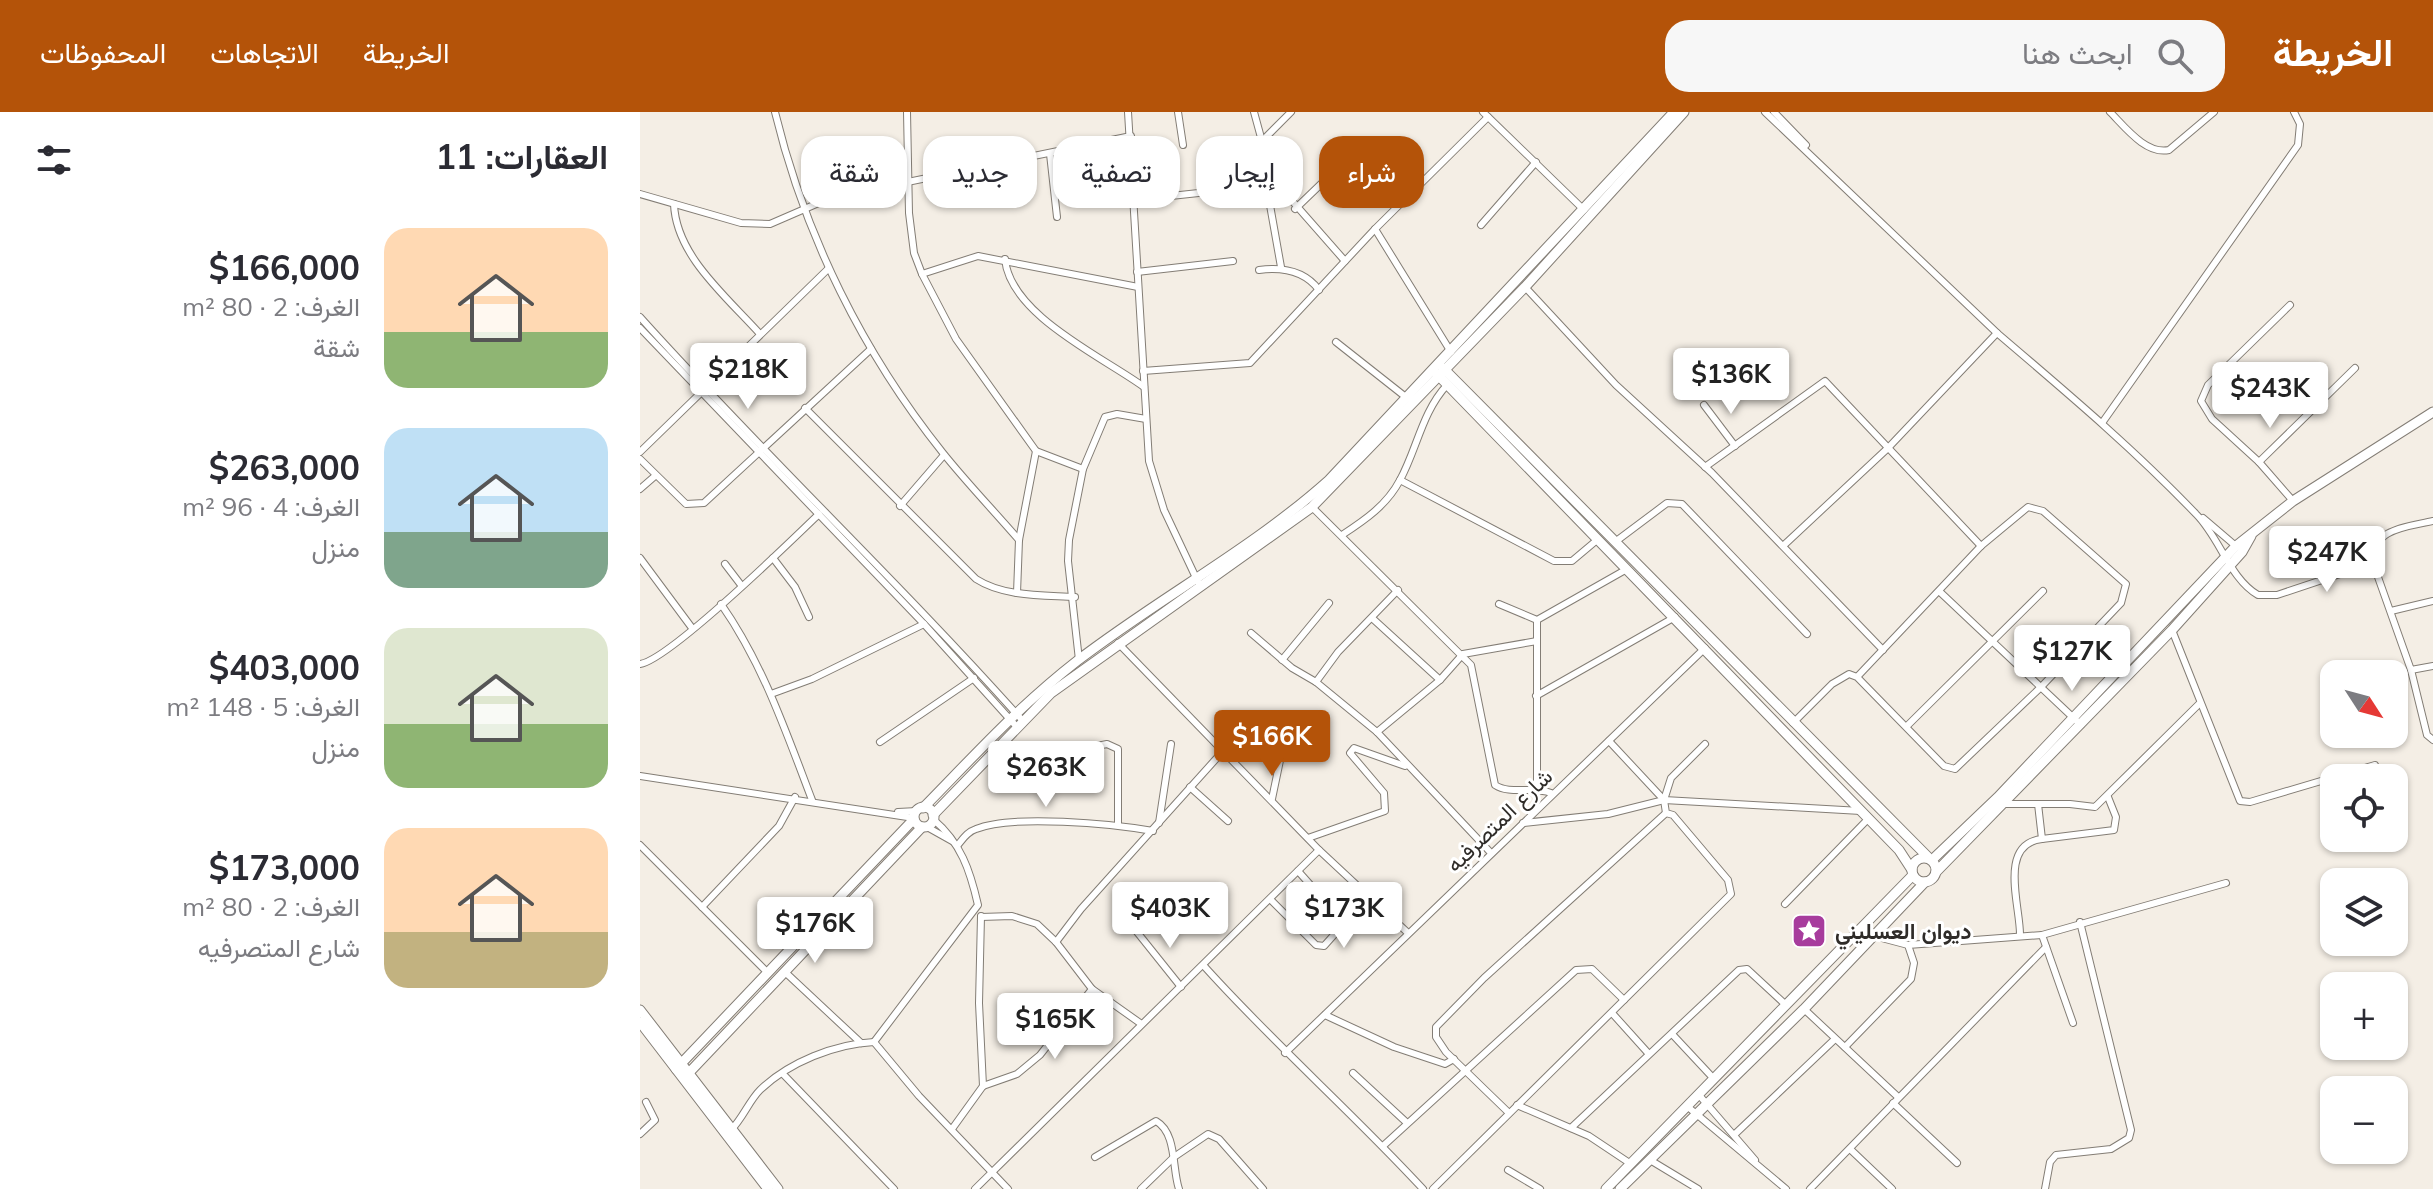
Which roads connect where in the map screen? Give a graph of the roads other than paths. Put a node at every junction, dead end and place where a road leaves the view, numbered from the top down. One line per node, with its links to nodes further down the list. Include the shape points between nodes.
1 (775, 112): 30 (street)
2 (907, 112): 23 (street)
3 (1128, 112): 15 (street)
4 (1178, 112): 18 (street)
5 (1254, 112): 16 (street)
6 (1291, 112): 17 (street)
7 (1674, 112): 31 (street)
8 (1684, 112): 44 (street)
9 (1765, 112): 21 (street)
10 (1774, 112): 21 (street)
11 (2110, 112): 12 (street, via 2147,147 2161,152)
12 (2214, 112)
13 (2294, 112): 64 (street, via 2300,124 2298,145)
14 (1486, 115): 22 (street); 34 (street)
15 (1131, 136)
16 (1261, 136)
17 (1267, 136)
18 (1183, 145)
19 (1053, 153): 20 (street)
20 (1050, 154): 23 (street); 32 (street)
21 (1812, 154): 48 (street)
22 (1536, 162): 31 (street); 33 (street)
23 (908, 185): 30 (street, via 830,198); 42 (street, via 911,237)
24 (1319, 186): 29 (street)
25 (640, 194): 26 (street)
26 (674, 204): 30 (street, via 756,225); 49 (street, via 686,247)
27 (1134, 208): 41 (street)
28 (1270, 208): 38 (street)
29 (1295, 209): 37 (street)
30 (805, 210): 39 (street)
31 (1584, 210): 52 (street)
32 (1057, 217)
33 (1481, 225)
34 (1375, 229): 37 (street); 52 (street)
35 (1005, 259): 42 (street, via 963,259); 43 (street); 57 (street, via 1013,287 1045,319)
36 (1233, 261): 41 (street)
37 (1345, 261): 45 (street)
38 (1281, 267): 40 (street); 45 (street, via 1307,278)
39 (828, 269): 49 (street); 51 (street)
40 (1259, 270)
41 (1137, 272): 43 (street)
42 (922, 274): 68 (street, via 956,339)
43 (1138, 287): 55 (street)
44 (1525, 287): 54 (street); 73 (street, via 1616,385)
45 (1319, 290): 55 (street, via 1250,363)
46 (2290, 305): 72 (street, via 2208,385 2201,401 2212,419)
47 (641, 325): 58 (street)
48 (1997, 333): 64 (street); 66 (street)
49 (760, 334): 58 (street)
50 (1336, 342): 59 (street)
51 (871, 349): 61 (street); 70 (street)
52 (1451, 352): 54 (street)
53 (2355, 368): 72 (street)
54 (1439, 370): 56 (street); 59 (street); 80 (street); 87 (street)
55 (1143, 371): 57 (street)
56 (1447, 385): 76 (street, via 1432,403); 86 (street)
57 (1144, 387): 63 (street)
58 (703, 388): 67 (street); 69 (street)
59 (1407, 398): 98 (street, via 1305,502)
60 (1704, 405): 65 (street)
61 (805, 408): 67 (street); 79 (street)
62 (2433, 412): 78 (street)
63 (1146, 419): 74 (street, via 1105,417); 98 (street, via 1153,477)
64 (2102, 423): 82 (street)
65 (1735, 446): 66 (street, via 1825,381); 73 (street)
66 (1888, 448): 88 (street); 89 (street)
67 (760, 451): 75 (street, via 698,506 686,504); 81 (street)
68 (1036, 451): 74 (street); 85 (street)
69 (640, 452)
70 (944, 455): 79 (street); 85 (street)
71 (640, 459): 75 (street)
72 (2259, 462): 78 (street)
73 (1705, 467): 88 (street)
74 (1083, 469): 104 (street, via 1068,551)
75 (655, 476): 77 (street)
76 (1400, 480): 84 (street, via 1372,515); 86 (street, via 1554,561 1572,561)
77 (640, 489)
78 (2293, 501): 90 (street)
79 (900, 506): 103 (street, via 976,579)
80 (1312, 507): 84 (street); 98 (street)
81 (822, 512): 93 (street); 113 (street); 115 (street)
82 (2197, 514): 90 (street); 94 (street)
83 (2433, 521): 95 (street, via 2379,538)
84 (1342, 535): 100 (street)
85 (1019, 540): 103 (street)
86 (1597, 540): 91 (street)
87 (1615, 542): 91 (street); 119 (street, via 1667,503 1682,504); 143 (street)
88 (1783, 546): 124 (street)
89 (1981, 546): 102 (street); 136 (street, via 2028,507 2039,508 2126,584 2121,603)
90 (2239, 549): 94 (street)
91 (1607, 550): 97 (street)
92 (640, 558): 116 (street)
93 (773, 558): 99 (street); 110 (street)
94 (2229, 559): 95 (street, via 2239,580 2266,597); 117 (street); 141 (street)
95 (2373, 563): 109 (street)
96 (725, 564): 99 (street)
97 (1628, 569): 111 (street); 114 (street)
98 (1198, 582): 122 (street); 126 (street)
99 (741, 585): 107 (street)
100 (1398, 590): 112 (street); 125 (street)
101 (2043, 591): 120 (street)
102 (1940, 592): 120 (street); 124 (street)
103 (1017, 593): 104 (street)
104 (1075, 597): 126 (street)
105 (2433, 601): 109 (street)
106 (1329, 603): 127 (street)
107 (721, 604): 116 (street); 137 (street, via 743,635)
108 (1499, 604): 114 (street)
109 (2391, 611): 130 (street)
110 (809, 617)
111 (1675, 617): 123 (street); 138 (street)
112 (1372, 618): 134 (street); 135 (street)
113 (931, 619): 115 (street); 131 (street)
114 (1537, 620): 121 (street)
115 (924, 624): 133 (street); 137 (street)
116 (692, 628): 128 (street)
117 (2172, 630): 139 (street); 144 (street)
118 (1251, 633): 127 (street)
119 (1807, 634)
120 (1992, 640): 136 (street); 145 (street)
121 (1537, 641): 125 (street); 138 (street)
122 (1118, 643): 142 (street); 153 (street)
123 (1705, 648): 148 (street, شارع المتصرفيه); 168 (street)
124 (1883, 650): 132 (street)
125 (1463, 654): 134 (street); 159 (street, via 1475,675 1495,785)
126 (1079, 660): 140 (street)
127 (1282, 660): 135 (street)
128 (640, 664)
129 (2433, 666): 130 (street)
130 (2411, 670): 147 (street, via 2427,735)
131 (980, 673): 133 (street); 140 (street)
132 (1857, 677): 143 (street, via 1843,676); 145 (street)
133 (973, 678): 140 (street); 149 (street)
134 (1440, 680): 146 (street)
135 (1316, 682): 146 (street)
136 (2041, 687): 141 (street); 145 (street, via 1955,769 1944,766)
137 (771, 694): 164 (street)
138 (1536, 696): 159 (street)
139 (2199, 704): 157 (street, via 2240,801); 162 (street)
140 (1012, 714): 142 (street); 170 (street)
141 (2072, 717): 144 (street); 184 (street, via 1978,818)
142 (1019, 723): 173 (street)
143 (1793, 723): 184 (street)
144 (2081, 725): 166 (street)
145 (1907, 726)
146 (1377, 732): 155 (street)
147 (2433, 740)
148 (1609, 741): 160 (street, شارع المتصرفيه); 165 (street)
149 (880, 742)
150 (1171, 744): 174 (street)
151 (1705, 744): 165 (street, via 1671,778)
152 (1283, 746): 163 (street)
153 (1224, 750): 158 (street); 163 (street)
154 (1041, 757): 176 (street, via 1107,744 1118,749)
155 (1408, 767): 178 (street, via 1354,748 1350,753 1384,793 1385,811); 183 (street)
156 (640, 776): 161 (street)
157 (2320, 781)
158 (1190, 787): 172 (street); 174 (street)
159 (1537, 788): 160 (street)
160 (1551, 793): 175 (street, شارع المتصرفيه)
161 (795, 797): 164 (street); 193 (street, via 779,826)
162 (2108, 797): 167 (street, via 2095,807); 179 (street, via 2116,817 2114,830)
163 (1272, 799): 178 (street)
164 (812, 800): 170 (street)
165 (1664, 800): 168 (street); 169 (street); 175 (street, via 1608,814)
166 (2004, 804): 167 (street); 187 (street)
167 (2038, 804): 179 (street)
168 (1861, 811): 171 (street)
169 (1666, 813): 209 (street, via 1728,880 1731,894); 225 (street, via 1445,1015 1436,1037)
170 (917, 814): 173 (street); 173 (street); 206 (street)
171 (1868, 819): 186 (street, via 1899,850); 191 (street)
172 (1228, 821)
173 (929, 822): 180 (street); 205 (street)
174 (1159, 823): 177 (street)
175 (1521, 823): 183 (street, شارع المتصرفيه)
176 (1118, 825): 177 (street); 180 (street, via 983,827)
177 (1153, 831): 201 (street)
178 (1308, 838): 182 (street)
179 (2042, 839): 200 (street, via 2027,845 2016,863 2013,887)
180 (954, 843): 192 (street, via 967,862)
181 (640, 845): 193 (street)
182 (1319, 850): 185 (street); 197 (street)
183 (1491, 853): 197 (street, شارع المتصرفيه)
184 (1930, 858): 186 (street, via 1915,861); 187 (street)
185 (1298, 871): 190 (street); 190 (street, via 1339,917 1341,927 1332,940 1316,945)
186 (1912, 872): 188 (street); 210 (street)
187 (1936, 872): 188 (street)
188 (1925, 882): 199 (street)
189 (2226, 883): 195 (street)
190 (1270, 899): 204 (street)
191 (1785, 904)
192 (978, 905): 194 (street); 220 (street)
193 (702, 907): 206 (street)
194 (981, 917): 201 (street, via 1025,918); 232 (street)
195 (2080, 922): 198 (street); 274 (street, via 2131,1130 2117,1147 2056,1155)
196 (1137, 932): 207 (street)
197 (1408, 933): 214 (street, شارع المتصرفيه)
198 (2042, 935): 200 (street); 203 (street)
199 (1874, 936): 202 (street); 211 (street)
200 (2020, 936): 202 (street)
201 (1056, 942): 208 (street)
202 (1908, 945): 222 (street, via 1914,963 1911,979)
203 (2046, 947): 217 (street); 234 (street)
204 (1204, 966): 207 (street); 223 (street)
205 (785, 972): 221 (street); 230 (street)
206 (768, 973): 226 (street)
207 (1181, 987): 216 (street)
208 (1092, 989): 216 (street); 232 (street, via 1040,1055 1017,1074)
209 (1624, 1000): 213 (street); 227 (street, via 1592,969 1576,970)
210 (1787, 1006): 218 (street, via 1744,968); 231 (street)
211 (1804, 1009): 219 (street); 236 (street)
212 (640, 1010): 226 (street)
213 (1612, 1013): 224 (street); 238 (street)
214 (1325, 1015): 223 (street, شارع المتصرفيه); 225 (street, via 1410,1053 1445,1064)
215 (640, 1022): 226 (street)
216 (1140, 1023): 256 (street, via 1053,1116)
217 (2073, 1023)
218 (1672, 1034): 224 (street); 231 (street)
219 (1835, 1039): 222 (street); 246 (street)
220 (874, 1042): 221 (street); 243 (street)
221 (861, 1043): 229 (street, via 805,1060)
222 (1845, 1047): 234 (street)
223 (1285, 1053): 247 (street)
224 (1648, 1053): 242 (street)
225 (1454, 1059): 227 (street)
226 (678, 1066): 230 (street)
227 (1468, 1071): 240 (street); 241 (street)
228 (1353, 1073): 241 (street)
229 (783, 1074): 244 (street, via 758,1092); 260 (street)
230 (686, 1076): 244 (street); 258 (street)
231 (1714, 1079): 233 (street)
232 (983, 1086): 243 (street)
233 (1699, 1095): 236 (street); 239 (street)
234 (1898, 1097): 237 (street)
235 (646, 1102): 245 (street, via 655,1120)
236 (1708, 1103): 239 (street); 246 (street)
237 (1893, 1103): 248 (street); 253 (street)
238 (1517, 1105): 240 (street); 242 (street)
239 (1692, 1110): 251 (street); 252 (street); 254 (street)
240 (1509, 1113): 266 (street)
241 (1406, 1122): 247 (street)
242 (1571, 1128): 254 (street)
243 (952, 1129): 256 (street)
244 (731, 1130): 259 (street)
245 (640, 1134)
246 (1734, 1135): 252 (street)
247 (1383, 1146): 265 (street)
248 (1850, 1149): 272 (street); 273 (street)
249 (1095, 1157): 250 (street, via 1156,1121 1163,1125)
250 (1174, 1157): 262 (street); 263 (street); 264 (street, via 1203,1135 1213,1135)
251 (1649, 1159): 269 (street); 270 (street)
252 (1758, 1163): 271 (street)
253 (1957, 1163)
254 (1631, 1164): 268 (street)
255 (1508, 1170): 267 (street)
256 (991, 1172): 257 (street); 261 (street)
257 (978, 1187)
258 (768, 1189)
259 (778, 1189)
260 (894, 1189)
261 (1008, 1189)
262 (1141, 1189)
263 (1179, 1189)
264 (1263, 1189)
265 (1423, 1189)
266 (1433, 1189)
267 (1540, 1189)
268 (1606, 1189)
269 (1620, 1189)
270 (1698, 1189)
271 (1786, 1189)
272 (1810, 1189)
273 (1892, 1189)
274 (2045, 1189)

